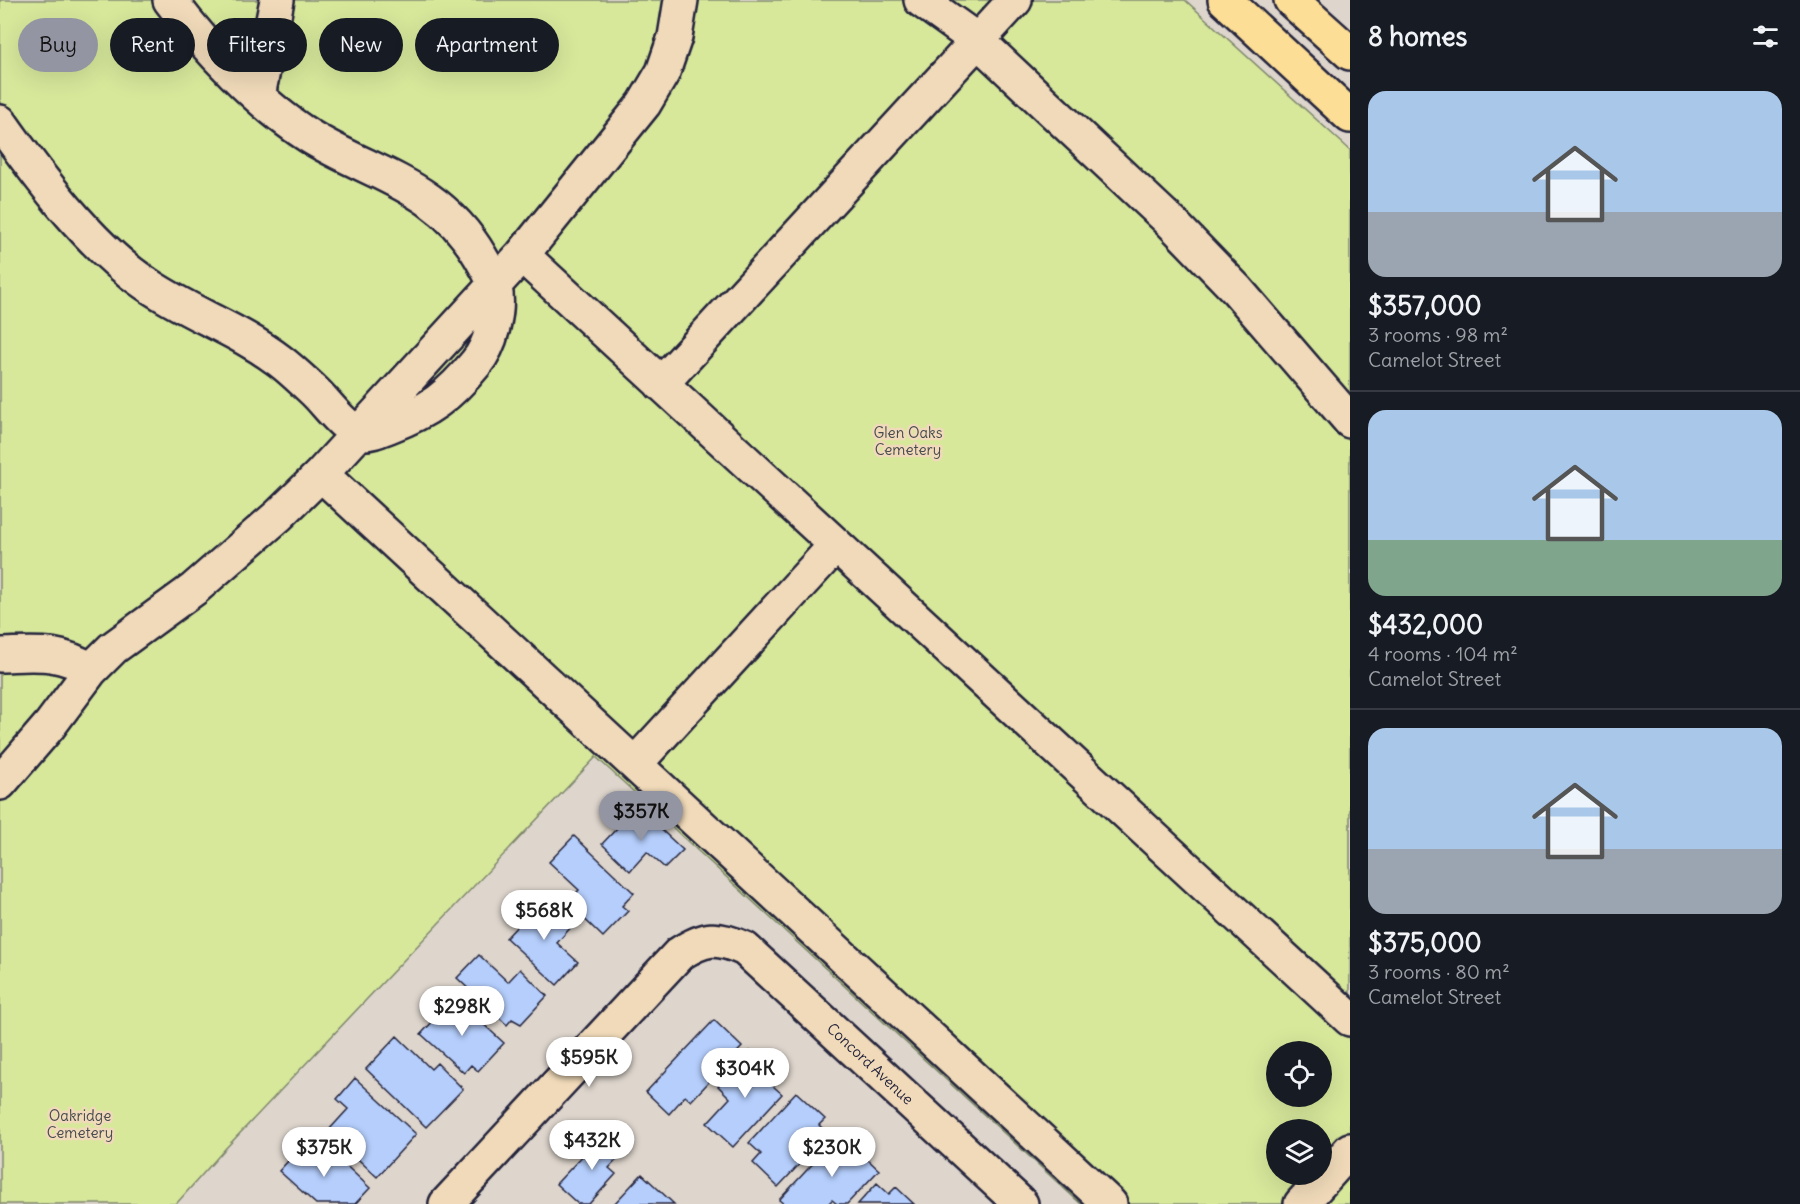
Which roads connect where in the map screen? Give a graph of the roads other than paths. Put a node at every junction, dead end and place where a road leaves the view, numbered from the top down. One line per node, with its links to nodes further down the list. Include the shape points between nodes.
1 (170, 0): 10 (street, via 193,31)
2 (278, 0): 10 (street)
3 (681, 0): 13 (street, via 663,72 644,104)
4 (921, 0): 8 (street)
5 (1015, 0): 8 (street)
6 (1225, 0): 11 (main road)
7 (1292, 0): 9 (main road)
8 (978, 40): 15 (street); 16 (street, via 1238,290)
9 (1350, 53)
10 (258, 96): 14 (street, via 306,134 397,179 442,209 459,226)
11 (1350, 116)
12 (0, 122): 17 (street, via 51,189 122,266 148,285 252,341 316,392)
13 (522, 255): 14 (street); 15 (street)
14 (495, 285): 17 (street)
15 (661, 384): 19 (street)
16 (1350, 422)
17 (359, 433): 18 (street)
18 (321, 474): 21 (street, via 232,557 113,648); 22 (street)
19 (836, 545): 22 (street); 24 (street)
20 (0, 655): 21 (street, via 63,656)
21 (91, 670): 23 (street)
22 (635, 764): 28 (street)
23 (0, 783)
24 (1350, 1019)
25 (1350, 1150): 29 (street)
26 (455, 1201): 27 (street, Concord Avenue, via 679,954 711,939 729,941 745,949)
27 (1021, 1204)
28 (1110, 1204)
29 (1301, 1204)

